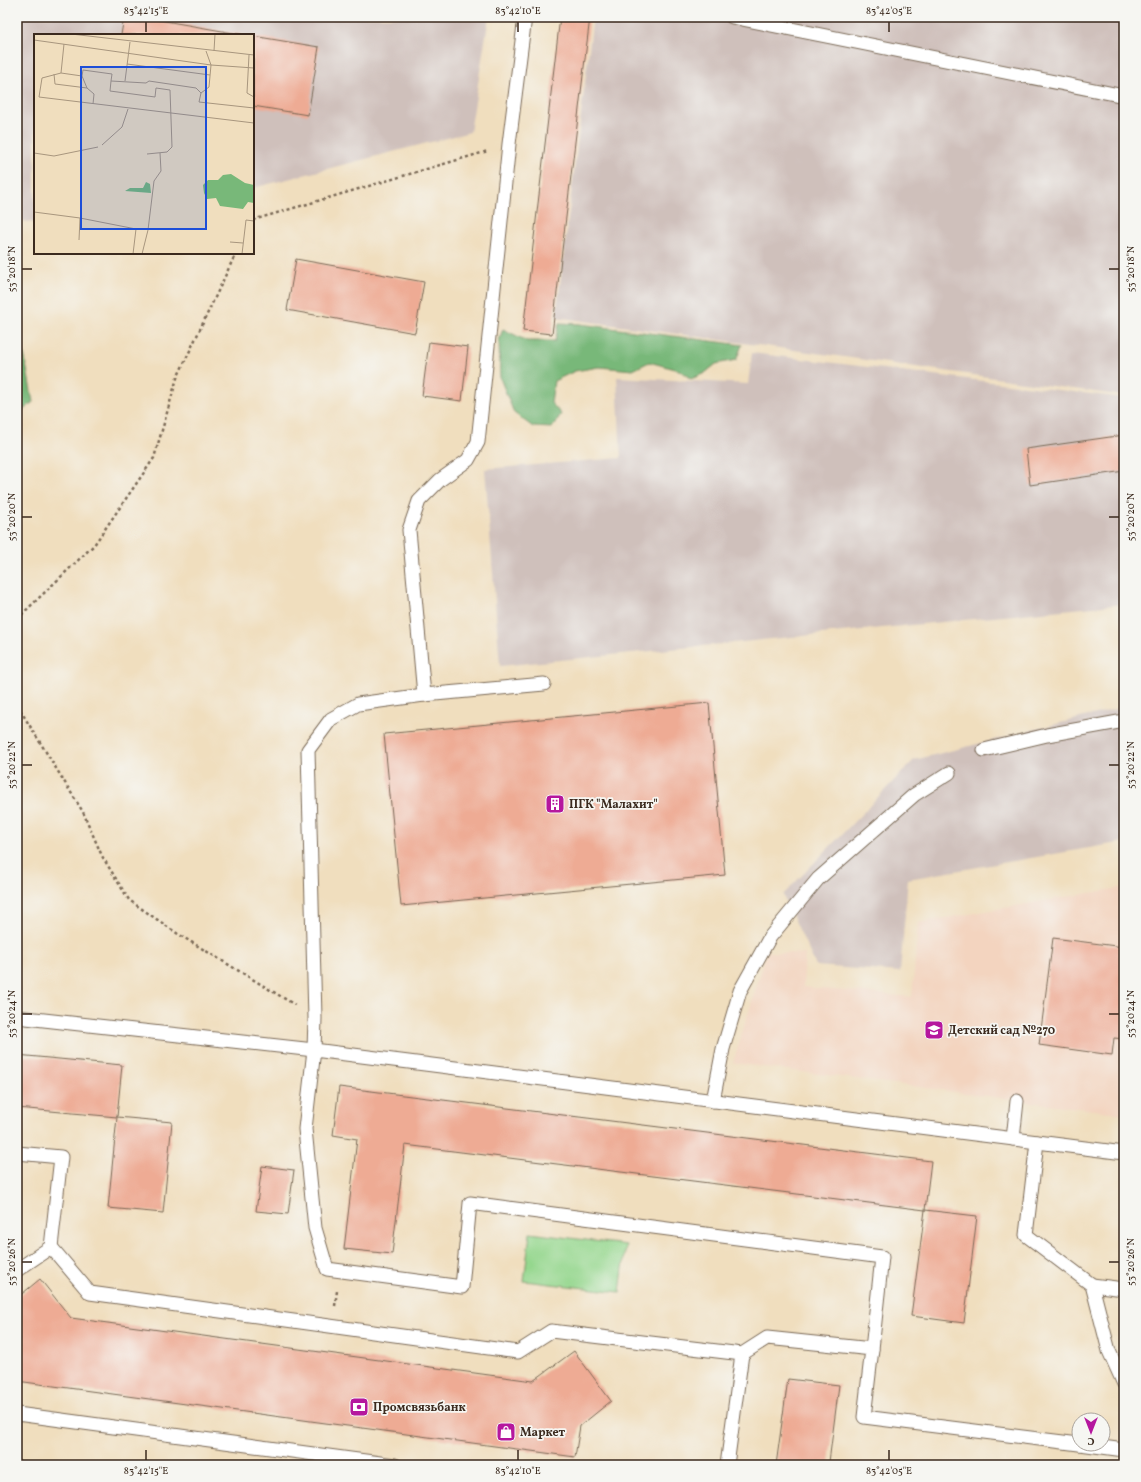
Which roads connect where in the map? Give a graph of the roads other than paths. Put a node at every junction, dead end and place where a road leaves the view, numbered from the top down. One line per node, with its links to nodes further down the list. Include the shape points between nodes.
1 (525, 17): 5 (lane, via 478,442 468,460 440,480 419,501 409,530)
2 (732, 17): 3 (lane)
3 (1124, 96)
4 (544, 684): 5 (lane)
5 (424, 695): 10 (lane, via 358,704 331,719 308,750)
6 (1124, 720): 7 (lane)
7 (984, 750)
8 (949, 773): 11 (lane, via 914,795 818,879 770,937 740,992 723,1049)
9 (17, 1017): 10 (lane)
10 (314, 1050): 11 (lane); 21 (lane, via 305,1129 315,1228 327,1269 462,1287 470,1203 882,1257)
11 (713, 1101): 13 (lane)
12 (1017, 1101): 13 (lane)
13 (1013, 1139): 14 (lane)
14 (1037, 1142): 16 (lane); 19 (lane, via 1026,1235)
15 (17, 1153): 17 (lane, via 61,1157)
16 (1124, 1153)
17 (51, 1247): 18 (lane); 22 (lane, via 90,1293 518,1352 551,1331)
18 (17, 1270)
19 (1092, 1285): 20 (lane); 23 (lane, via 1109,1351)
20 (1124, 1289)
21 (872, 1349): 22 (lane, via 767,1338); 25 (lane, via 864,1417)
22 (742, 1354): 29 (lane)
23 (1124, 1384)
24 (17, 1414): 28 (lane)
25 (1071, 1443)
26 (1111, 1448): 27 (lane)
27 (1124, 1450)
28 (395, 1465)
29 (727, 1465)

